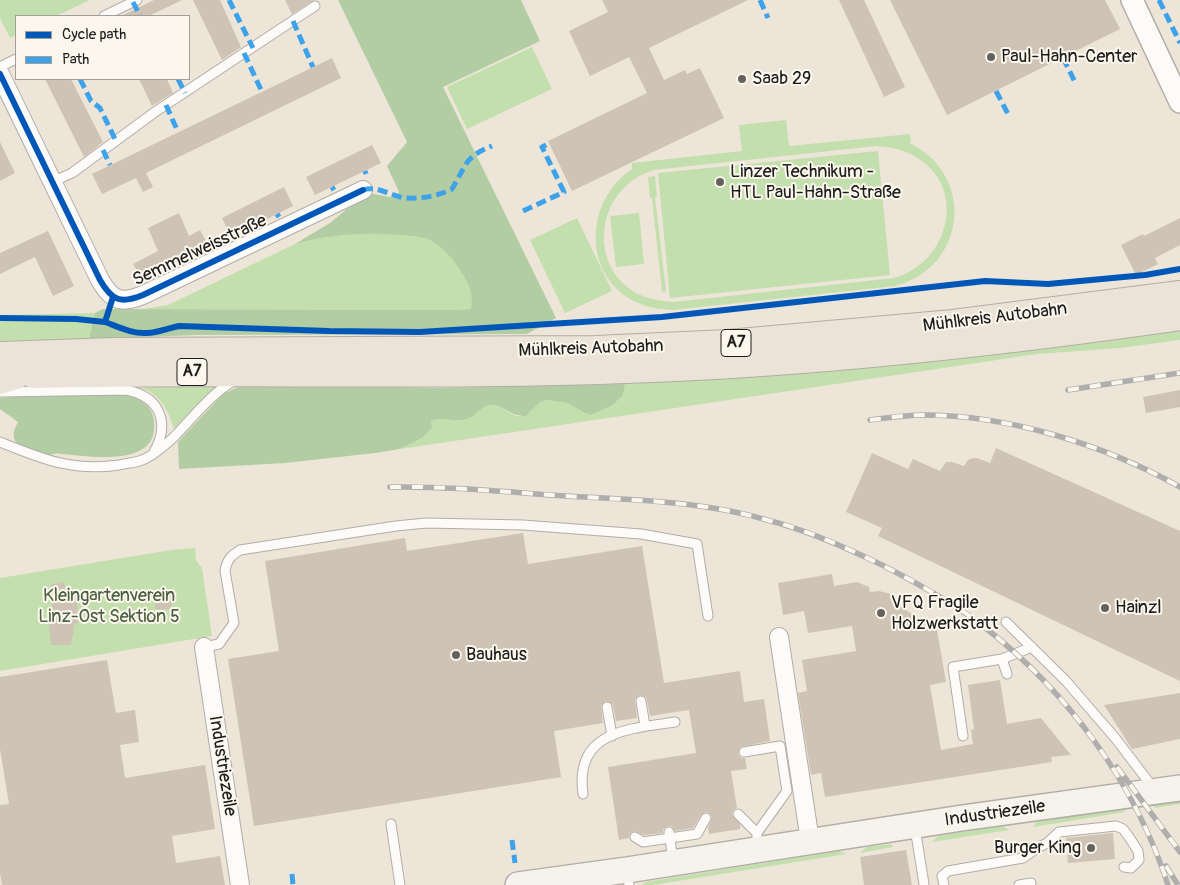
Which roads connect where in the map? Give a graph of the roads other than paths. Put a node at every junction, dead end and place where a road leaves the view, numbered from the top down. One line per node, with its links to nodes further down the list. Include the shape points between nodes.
1 (137, 0): 4 (lane)
2 (1132, 0): 8 (street)
3 (316, 6): 9 (lane, via 155,112 72,173)
4 (106, 15)
5 (15, 60): 6 (lane)
6 (0, 67)
7 (0, 74): 9 (street, Semmelweisstraße)
8 (1180, 102)
9 (52, 182): 10 (street, Semmelweisstraße, via 106,290 122,300 143,295)
10 (363, 190)
11 (1180, 295): 14 (highway, Mühlkreis Autobahn / A7, via 953,324 690,346 595,350 112,352)
12 (1180, 316): 13 (highway, Mühlkreis Autobahn / A7, via 933,346 772,361 550,371)
13 (252, 372): 14 (highway, Mühlkreis Autobahn / A7); 16 (lane, via 224,387)
14 (3, 376): 16 (lane, via 126,390 144,395 161,417 161,438)
15 (0, 442): 16 (lane, via 42,459 74,466 112,466 136,462)
16 (154, 453)
17 (708, 616): 20 (lane, via 697,544 641,534 523,526 426,524 240,550 226,563 234,623 219,644)
18 (1006, 622): 21 (lane)
19 (779, 637): 40 (street)
20 (204, 646): 46 (street, Industriezeile)
21 (1032, 647): 22 (lane); 31 (lane, via 1116,739)
22 (1002, 659): 23 (lane); 29 (lane, via 953,667)
23 (1007, 674)
24 (641, 701): 27 (lane)
25 (607, 706): 28 (lane)
26 (675, 722): 27 (lane)
27 (645, 726): 28 (lane)
28 (612, 736): 32 (lane, via 595,745 586,756 582,768)
29 (963, 736)
30 (744, 752): 39 (lane, via 780,746 782,755 787,791)
31 (1168, 789): 36 (main road, Industriezeile)
32 (583, 794)
33 (738, 814): 39 (lane)
34 (706, 818): 37 (lane, via 697,834)
35 (391, 824): 47 (lane)
36 (914, 825): 40 (main road, Industriezeile); 45 (lane)
37 (669, 835): 38 (lane, via 643,842); 41 (lane)
38 (634, 837)
39 (758, 841): 40 (main road, Industriezeile); 41 (main road, Industriezeile)
40 (810, 842)
41 (673, 863): 43 (main road, Industriezeile)
42 (1124, 867): 49 (lane, via 1131,868 1139,856 1129,837 1116,826 1059,832 1023,858 948,871 942,876)
43 (628, 878): 48 (main road, Industriezeile)
44 (1031, 883): 50 (lane)
45 (924, 884)
46 (240, 885)
47 (400, 885)
48 (518, 885)
49 (944, 885)
50 (1020, 885)

